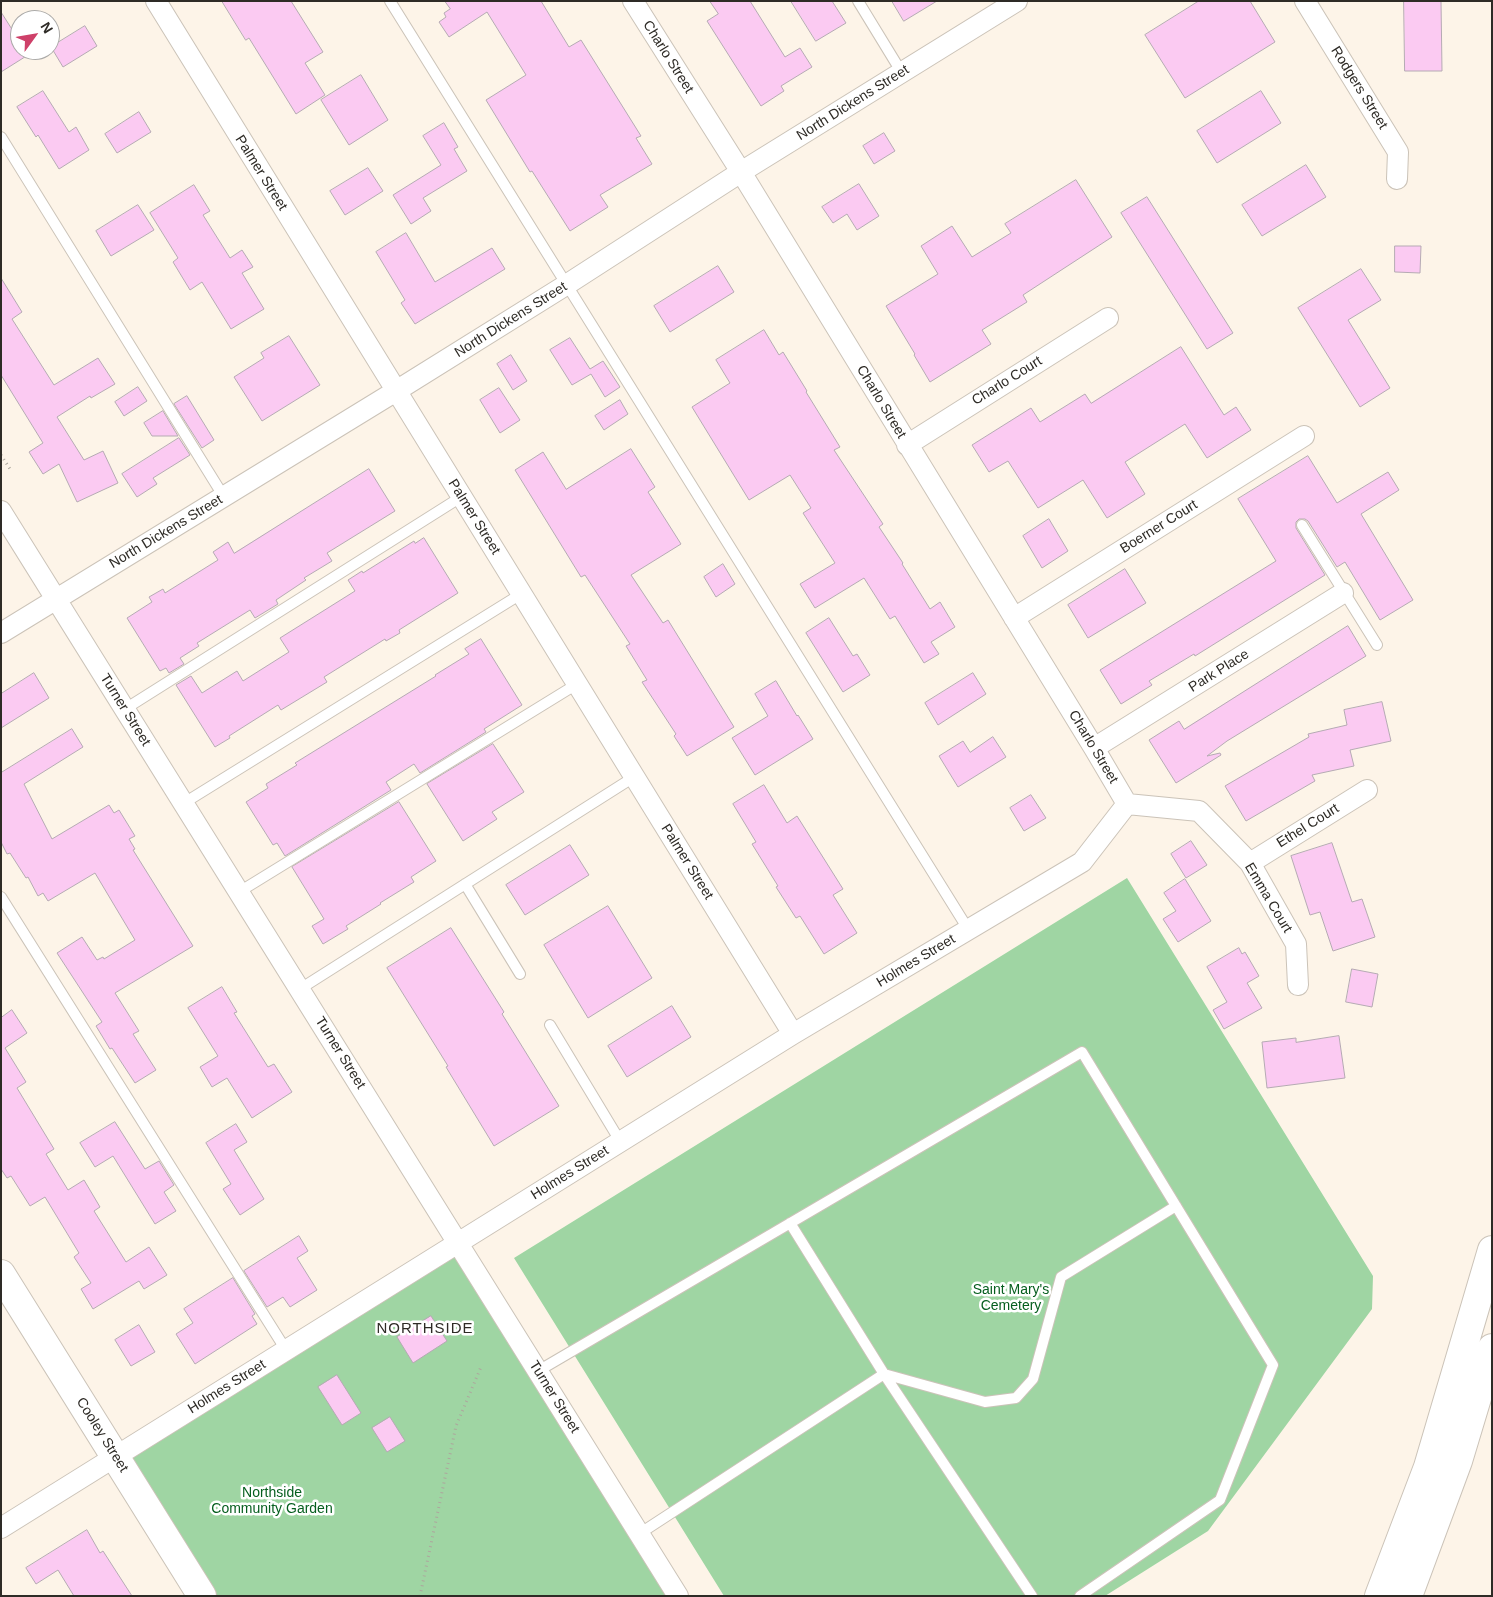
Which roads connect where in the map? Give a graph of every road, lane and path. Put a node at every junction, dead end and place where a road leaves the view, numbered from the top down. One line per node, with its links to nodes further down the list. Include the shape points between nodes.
1 (156, 1): 13 (street, Palmer Street)
2 (390, 1): 11 (lane)
3 (633, 1): 9 (street, Charlo Street)
4 (858, 1): 7 (lane)
5 (1017, 1): 7 (street, North Dickens Street)
6 (1305, 1): 10 (street, Rodgers Street, via 1398,152)
7 (902, 72): 9 (street, North Dickens Street)
8 (1, 137): 18 (lane)
9 (741, 172): 11 (street, North Dickens Street); 15 (street, Charlo Street)
10 (1397, 179)
11 (566, 285): 13 (street, North Dickens Street); 39 (lane)
12 (1108, 318): 15 (street, Charlo Court)
13 (396, 391): 18 (street, North Dickens Street); 19 (street, Palmer Street)
14 (1304, 436): 25 (street, Boerner Court)
15 (907, 445): 25 (street, Charlo Street)
16 (1, 455): 17 (path)
17 (10, 469)
18 (224, 497): 24 (street, North Dickens Street)
19 (461, 497): 23 (street, Palmer Street); 29 (lane)
20 (1, 511): 24 (street, Turner Street)
21 (1302, 525): 22 (lane)
22 (1344, 593): 27 (lane); 30 (street, Park Place)
23 (521, 594): 28 (street, Palmer Street); 33 (lane)
24 (56, 599): 26 (street, North Dickens Street); 29 (street, Turner Street)
25 (1014, 618): 30 (street, Charlo Street)
26 (1, 633)
27 (1377, 645)
28 (577, 684): 31 (street, Palmer Street); 37 (lane)
29 (125, 709): 33 (street, Turner Street)
30 (1094, 748): 34 (street, Charlo Street)
31 (634, 777): 36 (lane); 44 (street, Palmer Street)
32 (1367, 790): 35 (street, Ethel Court)
33 (184, 803): 37 (street, Turner Street)
34 (1127, 804): 35 (street, Emma Court, via 1199,811); 39 (street, Holmes Street, via 1082,862)
35 (1250, 863): 41 (street, Emma Court, via 1296,944)
36 (465, 884): 40 (lane); 42 (lane)
37 (239, 892): 42 (street, Turner Street)
38 (1, 896): 52 (lane)
39 (968, 930): 44 (street, Holmes Street)
40 (520, 974)
41 (1298, 985)
42 (300, 989): 48 (street, Turner Street)
43 (550, 1025): 45 (lane)
44 (793, 1034): 45 (street, Holmes Street)
45 (620, 1141): 48 (street, Holmes Street)
46 (1176, 1206): 47 (lane, via 1082,1052); 55 (lane, via 1061,1278 1034,1379 1016,1398 985,1402); 63 (lane, via 1273,1365 1220,1500)
47 (790, 1223): 54 (lane); 55 (lane)
48 (458, 1243): 52 (street, Holmes Street); 54 (street, Turner Street)
49 (1492, 1250): 64 (main road, via 1428,1467)
50 (1, 1274): 56 (main road, Cooley Street)
51 (1492, 1348): 65 (main road, via 1458,1461)
52 (286, 1350): 56 (street, Holmes Street)
53 (481, 1367): 60 (path, via 456,1426)
54 (538, 1371): 58 (street, Turner Street)
55 (884, 1374): 58 (lane); 62 (lane)
56 (116, 1457): 57 (street, Holmes Street); 59 (main road, Cooley Street)
57 (1, 1528)
58 (639, 1534): 61 (street, Turner Street)
59 (202, 1596)
60 (420, 1596)
61 (678, 1596)
62 (1032, 1596)
63 (1080, 1596)
64 (1379, 1596)
65 (1408, 1596)

